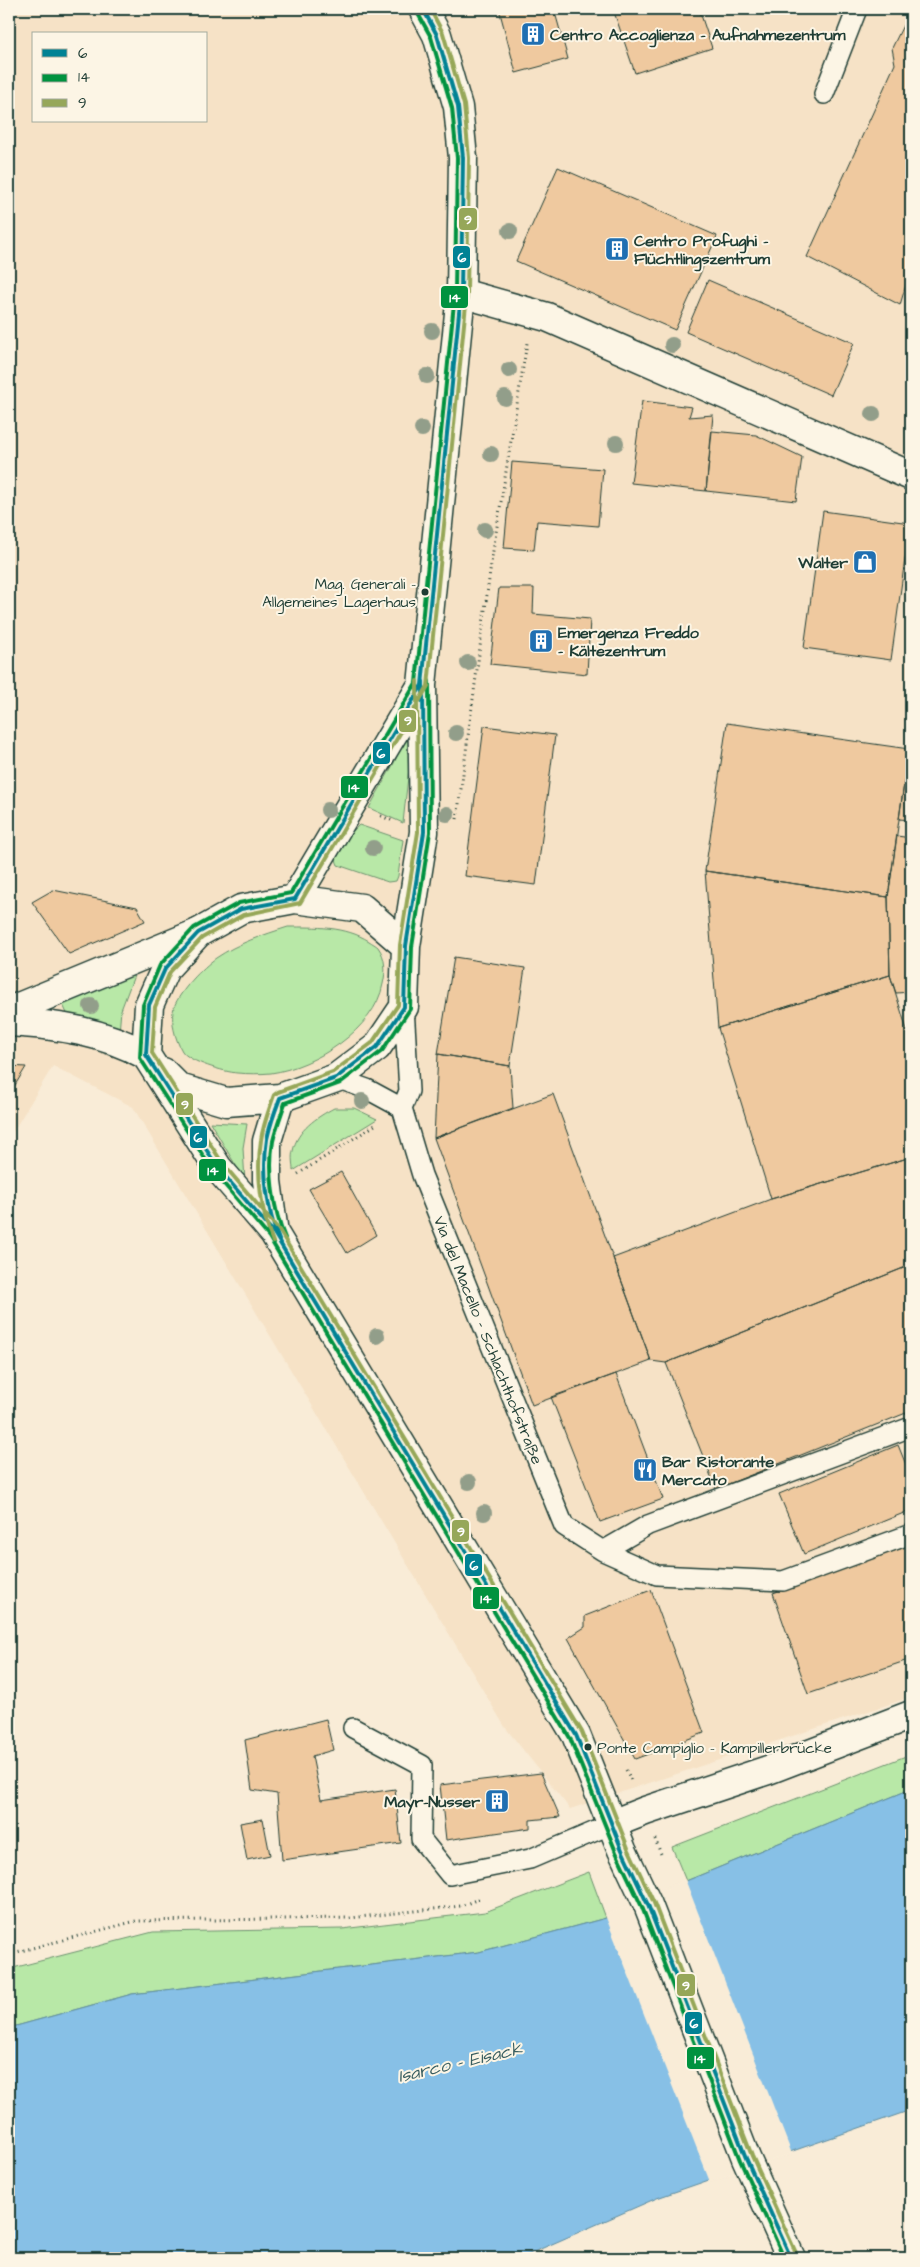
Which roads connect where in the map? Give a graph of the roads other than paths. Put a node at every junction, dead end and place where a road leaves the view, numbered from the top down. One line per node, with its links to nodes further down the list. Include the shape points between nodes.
1 (423, 9): 4 (street, via 437,36 458,107 463,158)
2 (857, 9): 3 (lane)
3 (824, 94)
4 (460, 293): 5 (street, via 547,317); 6 (street)
5 (911, 476)
6 (422, 685): 7 (street); 9 (street, via 424,832)
7 (295, 898): 8 (street, via 240,908); 9 (street, via 362,908)
8 (198, 934): 11 (street); 13 (street, via 165,969 149,1005)
9 (406, 946): 10 (street)
10 (404, 1007): 14 (street, via 377,1047); 16 (lane, via 409,1091)
11 (9, 1011)
12 (9, 1022): 13 (street, via 55,1025 120,1041)
13 (146, 1055): 15 (street, via 179,1088 226,1102); 17 (street, via 218,1168)
14 (336, 1078): 15 (street); 16 (lane)
15 (280, 1098): 17 (street, via 267,1141 267,1181)
16 (402, 1108): 20 (lane, Via del Macello - Schlachthofstraße, via 432,1202 564,1526)
17 (274, 1233): 23 (street, via 576,1735)
18 (911, 1427): 20 (lane, via 648,1525)
19 (911, 1534): 20 (lane, Via del Macello - Schlachthofstraße, via 782,1581 657,1575)
20 (603, 1551)
21 (911, 1716): 23 (street)
22 (353, 1728): 23 (lane, via 422,1765 421,1839 450,1875 530,1859)
23 (612, 1824): 24 (street, via 648,1905 746,2158)
24 (790, 2258)

